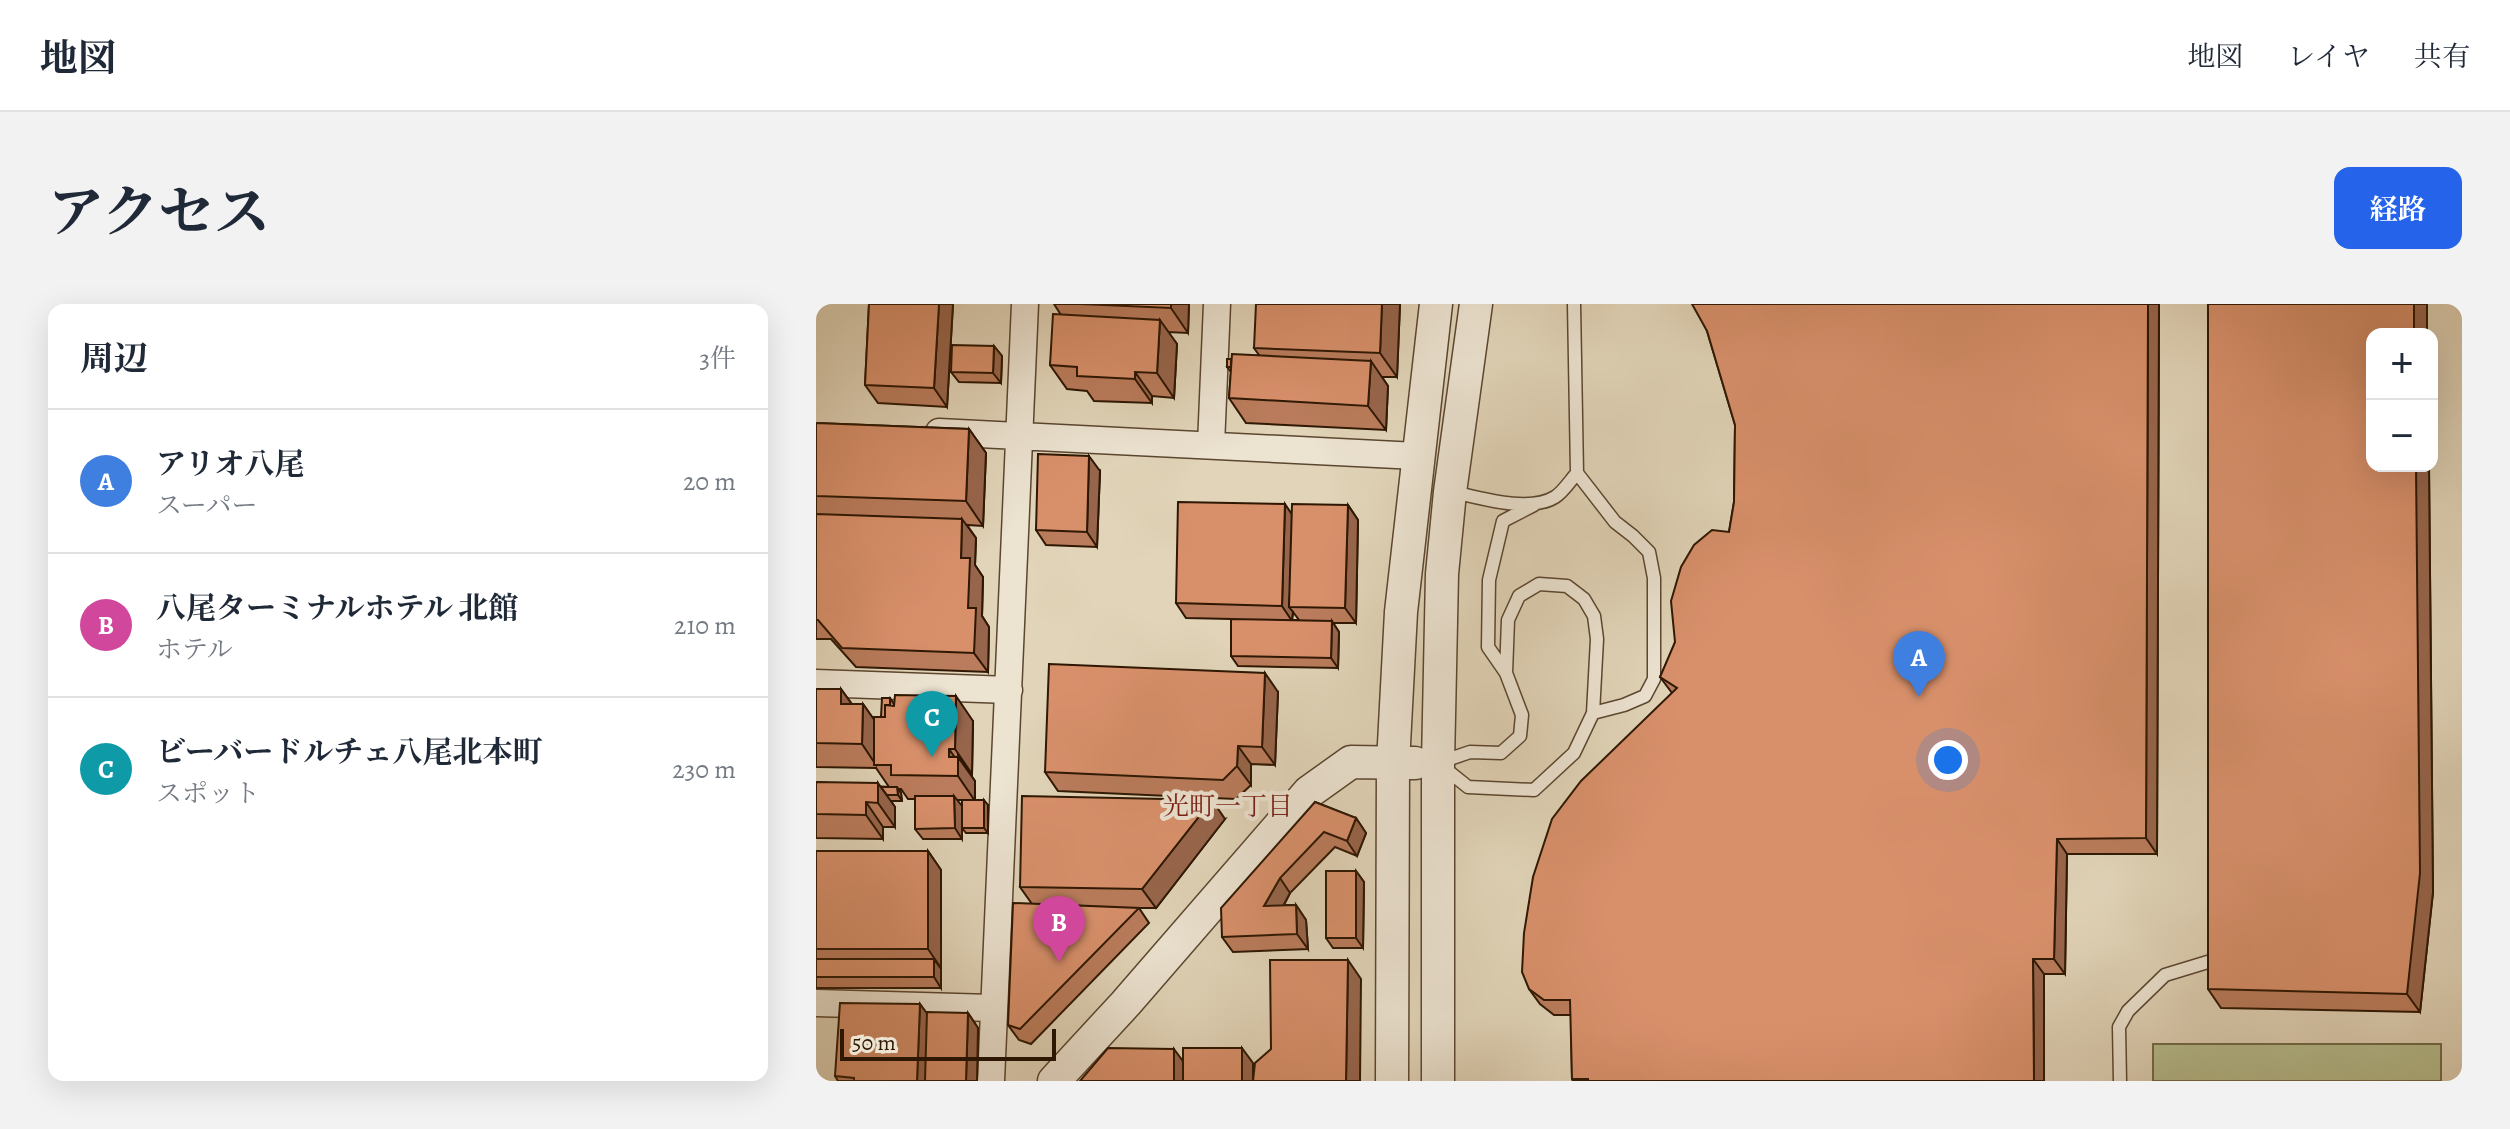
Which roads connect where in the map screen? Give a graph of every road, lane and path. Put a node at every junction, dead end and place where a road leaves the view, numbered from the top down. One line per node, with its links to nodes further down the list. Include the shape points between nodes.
1 (1025, 304): 7 (street)
2 (1217, 304): 8 (street)
3 (1436, 304): 9 (street)
4 (1476, 304): 11 (street)
5 (1574, 304): 10 (lane)
6 (910, 431): 7 (street)
7 (1020, 436): 8 (street); 15 (street)
8 (1211, 445): 9 (street)
9 (1417, 456): 17 (street)
10 (1577, 473): 12 (lane, via 1556,497); 16 (lane, via 1615,522 1649,552 1654,578 1654,679 1645,696)
11 (1450, 492): 12 (lane); 18 (street, via 1442,574)
12 (1534, 505): 13 (lane, via 1503,521 1489,580 1488,647)
13 (1506, 673): 16 (lane, via 1508,620 1519,596 1539,584 1567,586 1594,616); 18 (lane, via 1522,715 1520,736 1501,753 1470,752)
14 (816, 683): 15 (street)
15 (1009, 690): 21 (street)
16 (1593, 713): 18 (lane, via 1574,753 1534,790 1468,787)
17 (1393, 763): 18 (street); 23 (street, via 1351,762 1309,792); 24 (street)
18 (1438, 763): 25 (street)
19 (2211, 961): 26 (lane, via 2165,975 2128,1011 2119,1027)
20 (816, 1003): 21 (street)
21 (992, 1008): 22 (street)
22 (991, 1081)
23 (1054, 1081)
24 (1392, 1081)
25 (1438, 1081)
26 (2120, 1081)

